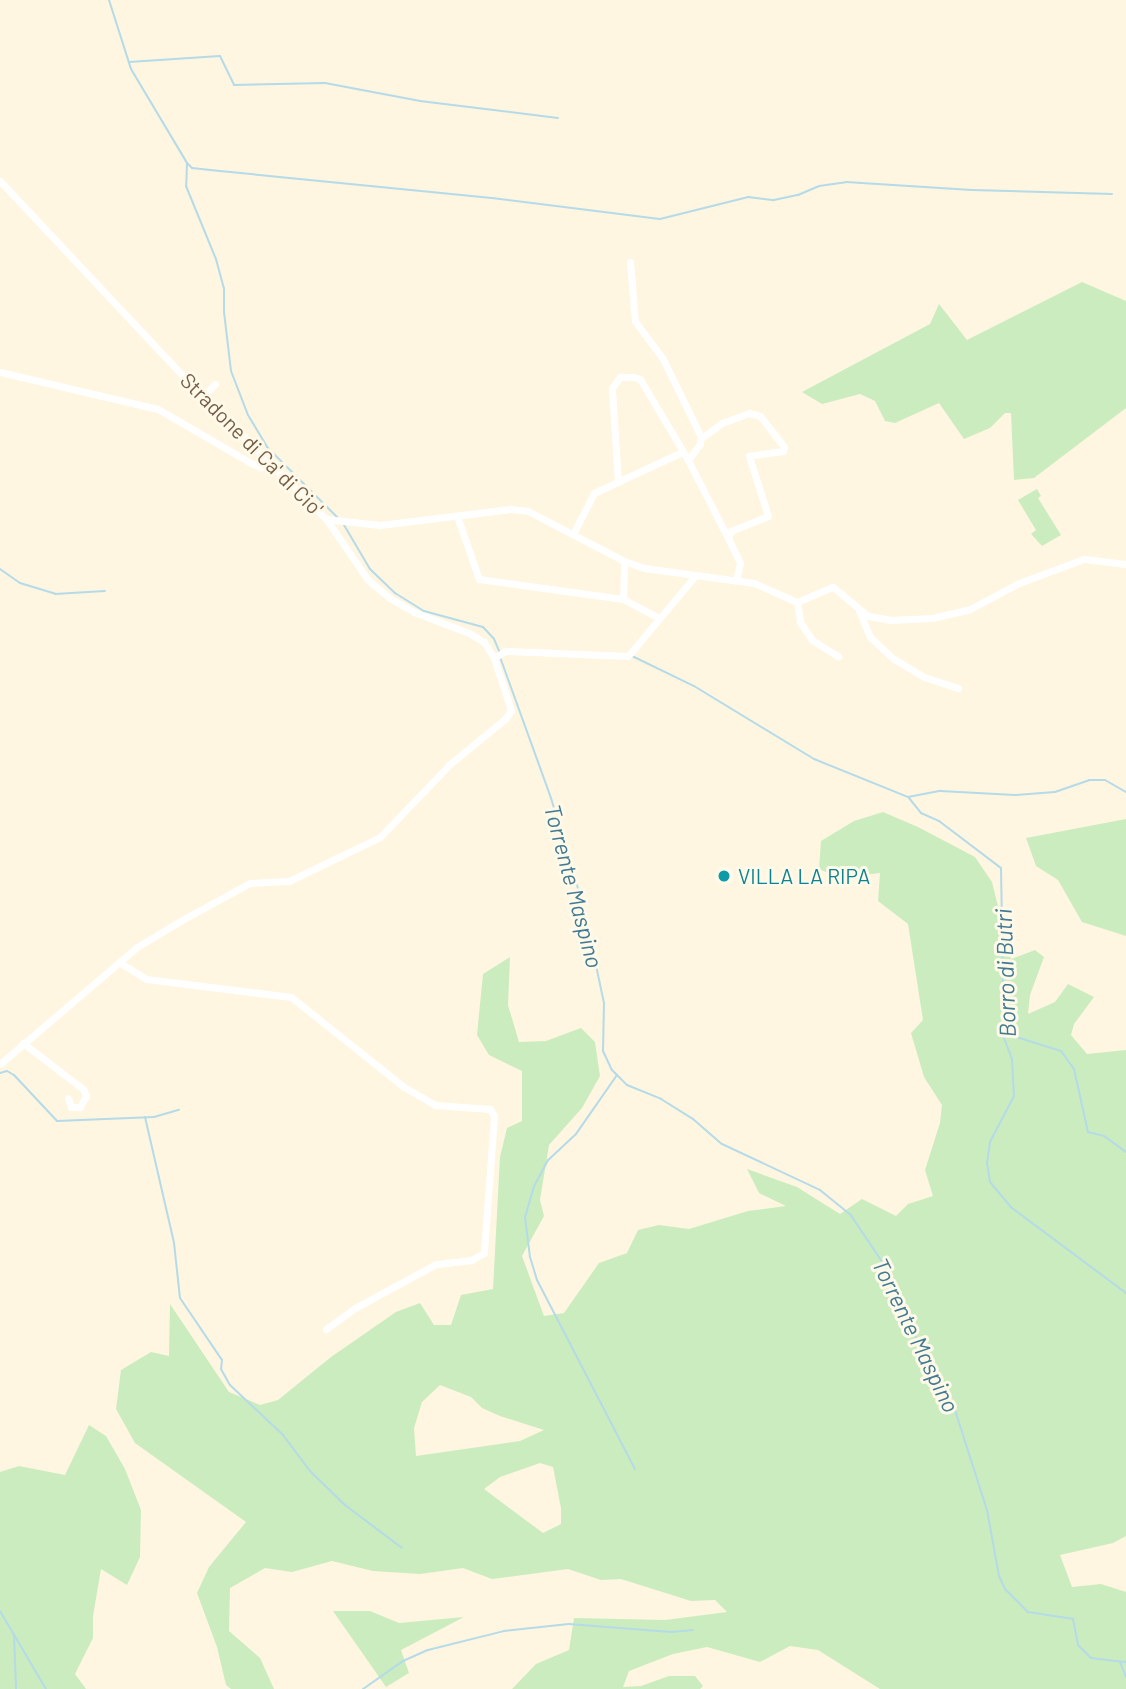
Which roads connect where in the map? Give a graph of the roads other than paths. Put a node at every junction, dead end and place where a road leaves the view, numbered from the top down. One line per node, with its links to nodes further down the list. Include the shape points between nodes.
1 (0, 181): 5 (street, Stradone di Ca' di Cio')
2 (630, 262): 6 (street, via 635,321 663,359)
3 (0, 372): 9 (street, via 158,409 250,462)
4 (215, 384): 5 (street)
5 (202, 396): 9 (street, Stradone di Ca' di Cio')
6 (700, 439): 8 (street); 14 (street, via 722,423 748,413 760,416 784,447 783,451 750,456 768,516 731,531)
7 (682, 452): 8 (street); 10 (street); 10 (street, via 640,379 620,377 612,388)
8 (688, 460): 14 (street)
9 (273, 467): 12 (street, Stradone di Ca' di Cio')
10 (618, 482): 13 (street, via 594,493)
11 (457, 516): 12 (street, Stradone di Ca' di Cio', via 380,525); 13 (street, Stradone di Ca' di Cio', via 528,511); 19 (street, via 479,579)
12 (326, 519): 24 (street, via 368,580 414,612 484,642)
13 (573, 534): 15 (street, Stradone di Ca' di Cio')
14 (728, 538): 18 (street, via 740,563)
15 (624, 561): 17 (street, Stradone di Ca' di Cio'); 19 (street)
16 (1126, 564): 21 (street, via 1084,559 1019,583 970,609 932,618 890,620 868,617)
17 (694, 577): 18 (street, Stradone di Ca' di Cio'); 22 (street)
18 (736, 581): 20 (street, Stradone di Ca' di Cio', via 754,583)
19 (623, 599): 22 (street)
20 (797, 602): 21 (street, via 833,587); 23 (street, via 800,622 812,640)
21 (859, 610): 25 (street, via 870,637 894,659 924,677)
22 (659, 618): 24 (street, via 628,656 505,651)
23 (838, 656)
24 (494, 658): 26 (street, via 511,710 380,836 289,881 250,883)
25 (958, 688)
26 (119, 962): 27 (street); 30 (street, via 146,979 291,997 404,1087 435,1105 490,1109 494,1116 484,1252 471,1261 436,1264 355,1308)
27 (23, 1043): 28 (street); 29 (street, via 86,1096 80,1107 71,1107)
28 (0, 1063)
29 (68, 1098)
30 (327, 1329)

